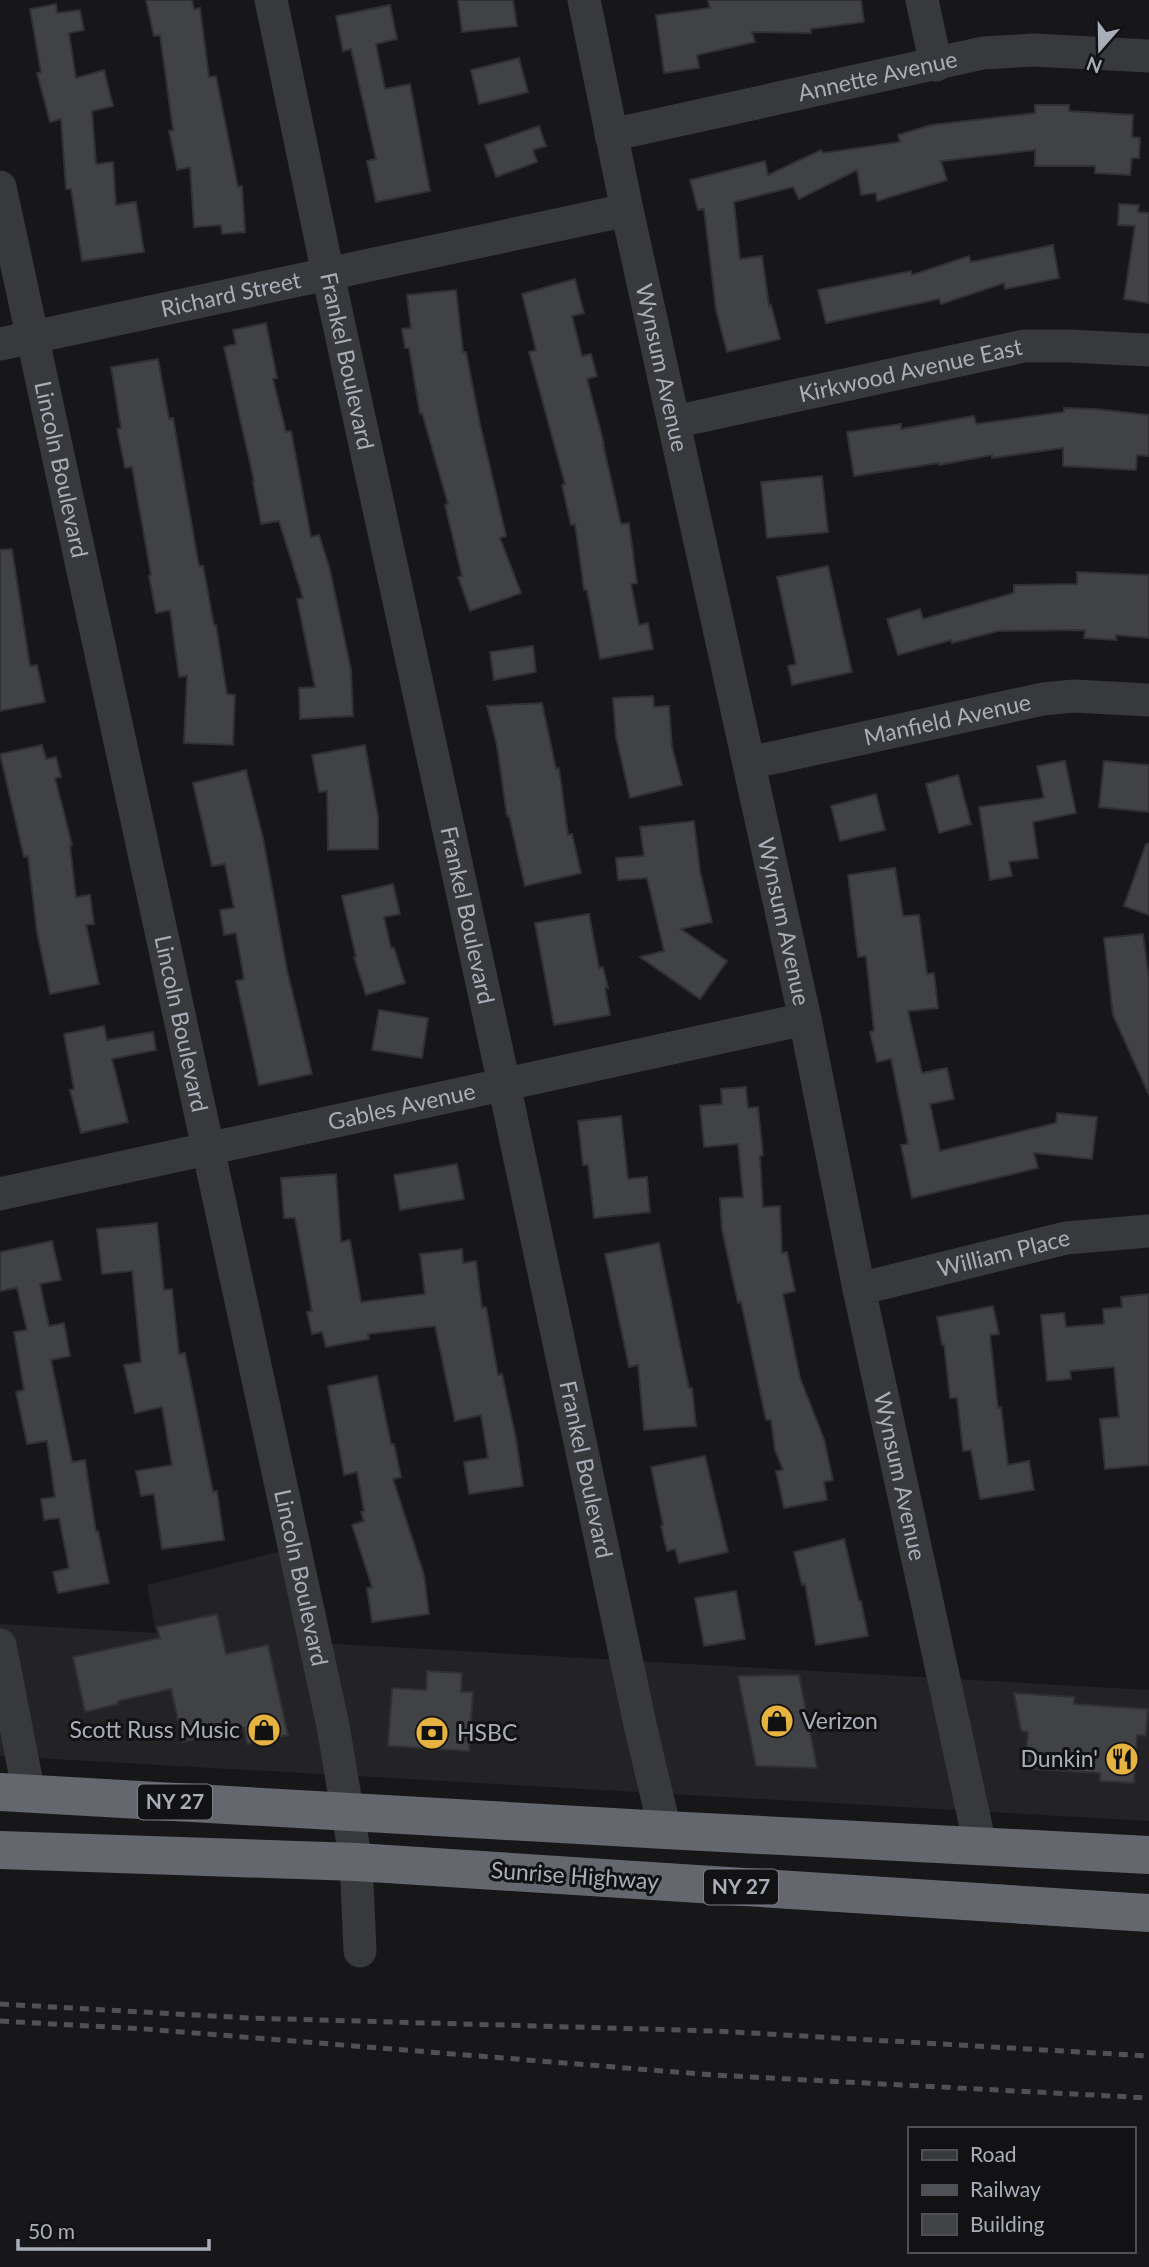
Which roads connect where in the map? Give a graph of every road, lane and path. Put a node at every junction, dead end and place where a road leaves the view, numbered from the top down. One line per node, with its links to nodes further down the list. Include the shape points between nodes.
1 (271, 0): 9 (street, Frankel Boulevard)
2 (584, 0): 6 (street, Wynsum Avenue)
3 (922, 0): 5 (street)
4 (1149, 56): 5 (street, Annette Avenue, via 1034,50 984,53)
5 (936, 65): 6 (street, Annette Avenue)
6 (611, 135): 8 (street, Wynsum Avenue)
7 (0, 187): 10 (street, Lincoln Boulevard)
8 (626, 210): 9 (street, Richard Street); 13 (street, Wynsum Avenue)
9 (328, 274): 10 (street, Richard Street); 17 (street, Frankel Boulevard)
10 (32, 337): 11 (street, Richard Street); 18 (street, Lincoln Boulevard)
11 (0, 344)
12 (1149, 350): 13 (street, Kirkwood Avenue East, via 1024,346)
13 (674, 422): 15 (street, Wynsum Avenue)
14 (1149, 700): 15 (street, Manfield Avenue, via 1043,699)
15 (749, 763): 16 (street, Wynsum Avenue)
16 (805, 1019): 17 (street, Gables Avenue); 21 (street, Wynsum Avenue)
17 (505, 1084): 18 (street, Gables Avenue); 26 (street, Frankel Boulevard)
18 (207, 1148): 19 (street, Gables Avenue); 25 (street, Lincoln Boulevard)
19 (0, 1194)
20 (1149, 1231): 21 (street, William Place, via 1066,1238)
21 (859, 1289): 27 (street, Wynsum Avenue)
22 (0, 1645): 23 (street)
23 (7, 1716): 24 (street)
24 (15, 1793): 25 (highway, NY 27)
25 (349, 1811): 26 (highway, NY 27); 30 (street, Lincoln Boulevard)
26 (665, 1830): 27 (highway, NY 27)
27 (980, 1845): 29 (highway, NY 27)
28 (0, 1850): 30 (highway, Sunrise Highway / NY 27)
29 (1149, 1855)
30 (356, 1862): 31 (highway, Sunrise Highway / NY 27); 32 (street, Lincoln Boulevard)
31 (1149, 1913)
32 (360, 1951)

